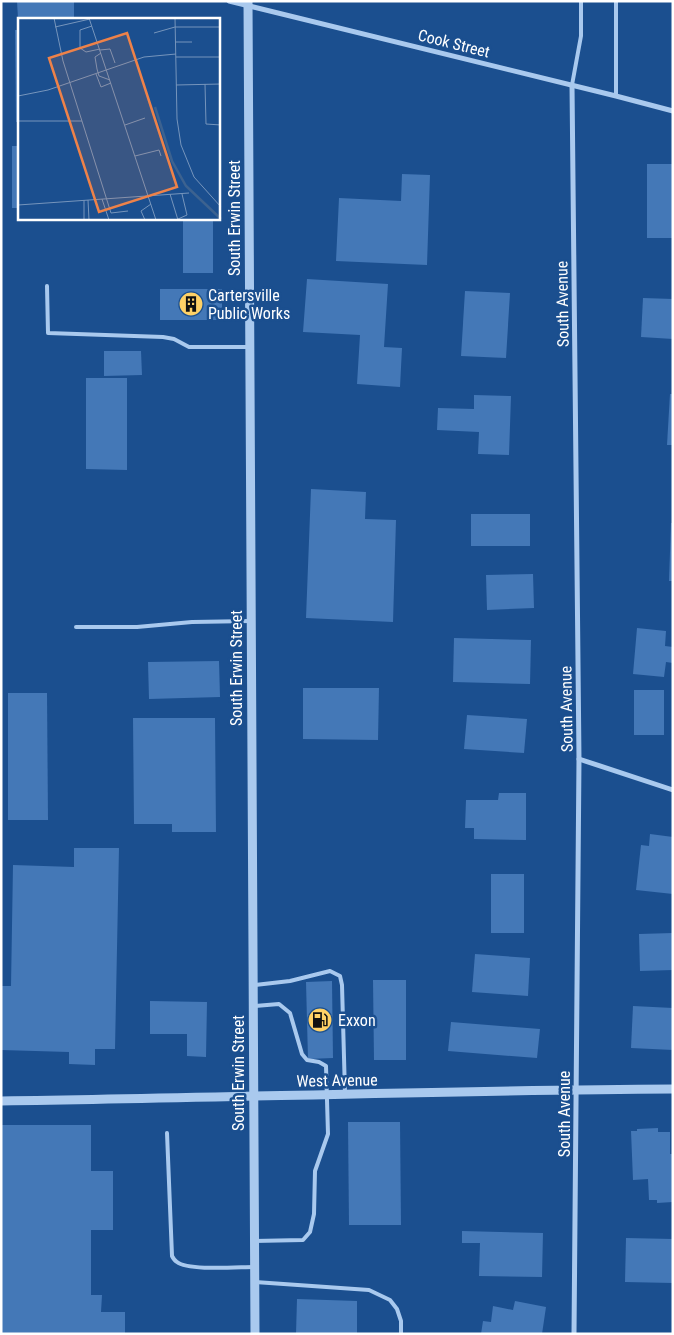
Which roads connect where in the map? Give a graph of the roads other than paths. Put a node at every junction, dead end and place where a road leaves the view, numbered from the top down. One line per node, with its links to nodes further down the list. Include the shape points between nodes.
1 (229, 1): 4 (street, Cook Street)
2 (581, 1): 5 (lane, via 581,36)
3 (616, 1): 6 (lane)
4 (248, 4): 5 (street, Cook Street); 9 (street, South Erwin Street)
5 (572, 85): 6 (street, Cook Street); 12 (street, South Avenue)
6 (616, 96): 7 (street, Cook Street)
7 (673, 111)
8 (47, 286): 9 (lane, via 48,333 163,337 189,347)
9 (249, 347): 10 (street, South Erwin Street)
10 (251, 621): 11 (lane); 14 (street, South Erwin Street)
11 (76, 627)
12 (579, 759): 13 (street); 17 (street, South Avenue)
13 (673, 790)
14 (252, 986): 15 (street, South Erwin Street); 18 (lane, via 330,971 340,976)
15 (252, 1006): 19 (lane, via 279,1004 290,1013 302,1054 308,1060 326,1066); 20 (street, South Erwin Street)
16 (673, 1089): 17 (street, West Avenue)
17 (577, 1090): 18 (street, West Avenue); 28 (street, South Avenue)
18 (345, 1095): 19 (street, West Avenue)
19 (326, 1096): 20 (street, West Avenue); 23 (lane, via 328,1134 315,1172 310,1232 303,1240)
20 (253, 1098): 21 (street, West Avenue); 23 (street, South Erwin Street)
21 (1, 1101)
22 (167, 1133): 24 (lane, via 172,1256 178,1263 190,1266)
23 (254, 1241): 24 (street, South Erwin Street)
24 (254, 1267): 25 (street, South Erwin Street)
25 (254, 1282): 26 (street, South Erwin Street); 27 (lane, via 369,1290 390,1300 398,1308)
26 (255, 1334)
27 (401, 1334)
28 (574, 1334)

